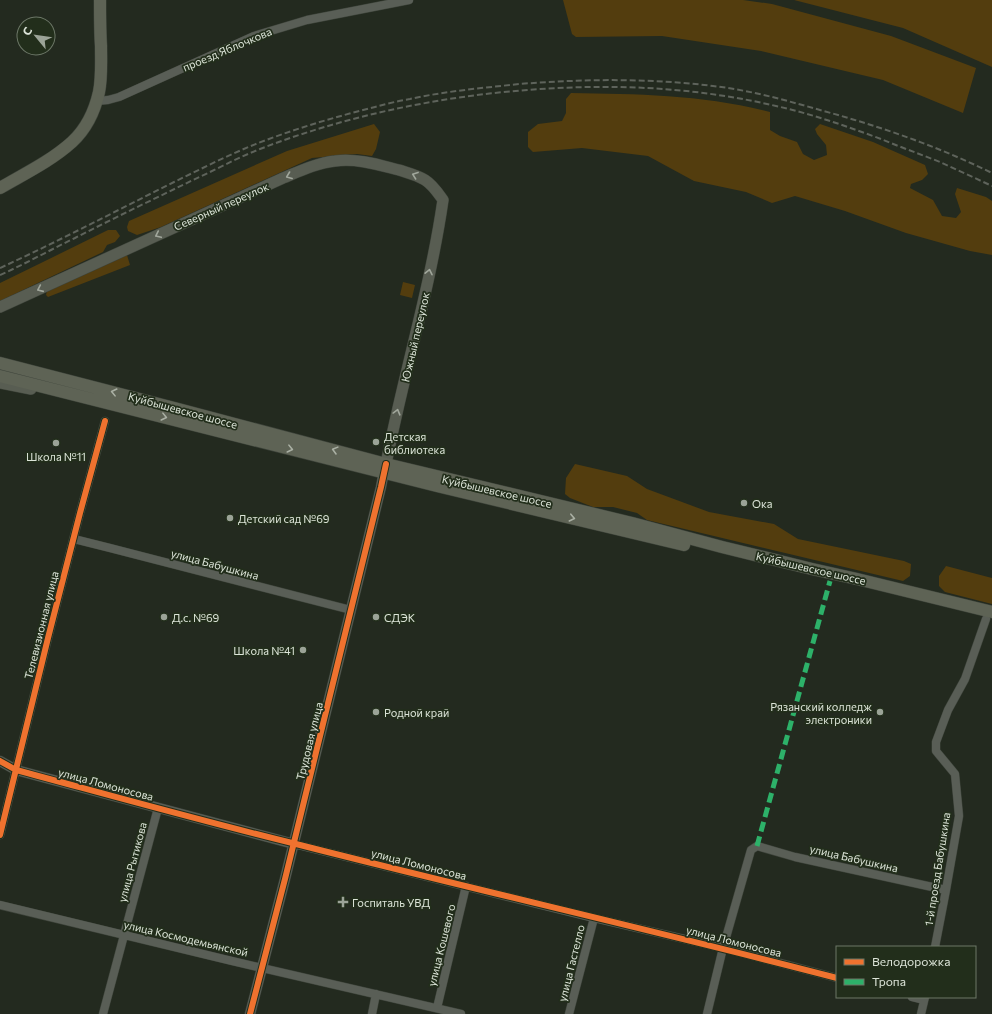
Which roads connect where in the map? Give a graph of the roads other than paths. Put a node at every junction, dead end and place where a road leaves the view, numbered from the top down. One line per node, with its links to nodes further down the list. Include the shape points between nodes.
1 (100, 0): 3 (main road, via 101,76)
2 (409, 0): 3 (street, проезд Яблочкова, via 307,20 265,32 119,97)
3 (96, 101): 4 (main road, via 68,137); 5 (main road, via 89,120 72,142)
4 (0, 179)
5 (0, 188)
6 (443, 200): 7 (main road, Северный переулок, one-way to 7, via 436,188 425,180 377,164 336,161 315,166); 13 (main road, Южный переулок, one-way to 6, via 437,238)
7 (0, 307)
8 (1, 364): 13 (main road, Куйбышевское шоссе, one-way to 8, via 178,409)
9 (0, 376): 11 (main road, Куйбышевское шоссе)
10 (0, 383): 11 (main road, Куйбышевское шоссе)
11 (99, 401): 13 (main road, Куйбышевское шоссе, one-way to 13)
12 (105, 421): 14 (street, Телевизионная улица)
13 (385, 468): 15 (street, Трудовая улица); 16 (main road, Куйбышевское шоссе, via 470,494 811,577)
14 (74, 539): 15 (street, улица Бабушкина); 18 (street, Телевизионная улица)
15 (351, 610): 21 (street, Трудовая улица)
16 (990, 617): 23 (street, 1-й проезд Бабушкина, via 936,742 936,751 955,774 959,816)
17 (0, 761): 18 (street, улица Ломоносова)
18 (16, 770): 19 (street, улица Ломоносова); 20 (street, Телевизионная улица)
19 (158, 808): 21 (street, улица Ломоносова); 26 (street, улица Рытикова)
20 (0, 835)
21 (294, 844): 22 (street, улица Ломоносова); 29 (street, Трудовая улица)
22 (466, 886): 25 (street, улица Ломоносова); 33 (street, улица Кошевого)
23 (946, 890): 27 (street, 1-й проезд Бабушкина); 28 (street, улица Бабушкина, via 795,857 757,846 751,850)
24 (0, 905): 26 (street, улица Космодемьянской)
25 (594, 918): 28 (street, улица Ломоносова); 38 (street, улица Гастелло)
26 (124, 935): 29 (street, улица Космодемьянской); 34 (street, улица Рытикова)
27 (935, 946)
28 (723, 948): 30 (street, улица Ломоносова); 39 (street)
29 (262, 967): 31 (street, улица Космодемьянской); 35 (street, Трудовая улица)
30 (836, 978)
31 (376, 994): 33 (street, улица Космодемьянской); 36 (street)
32 (925, 999): 40 (street)
33 (437, 1008): 37 (street, улица Космодемьянской)
34 (103, 1014)
35 (250, 1014)
36 (372, 1014)
37 (462, 1014)
38 (569, 1014)
39 (707, 1014)
40 (921, 1014)

